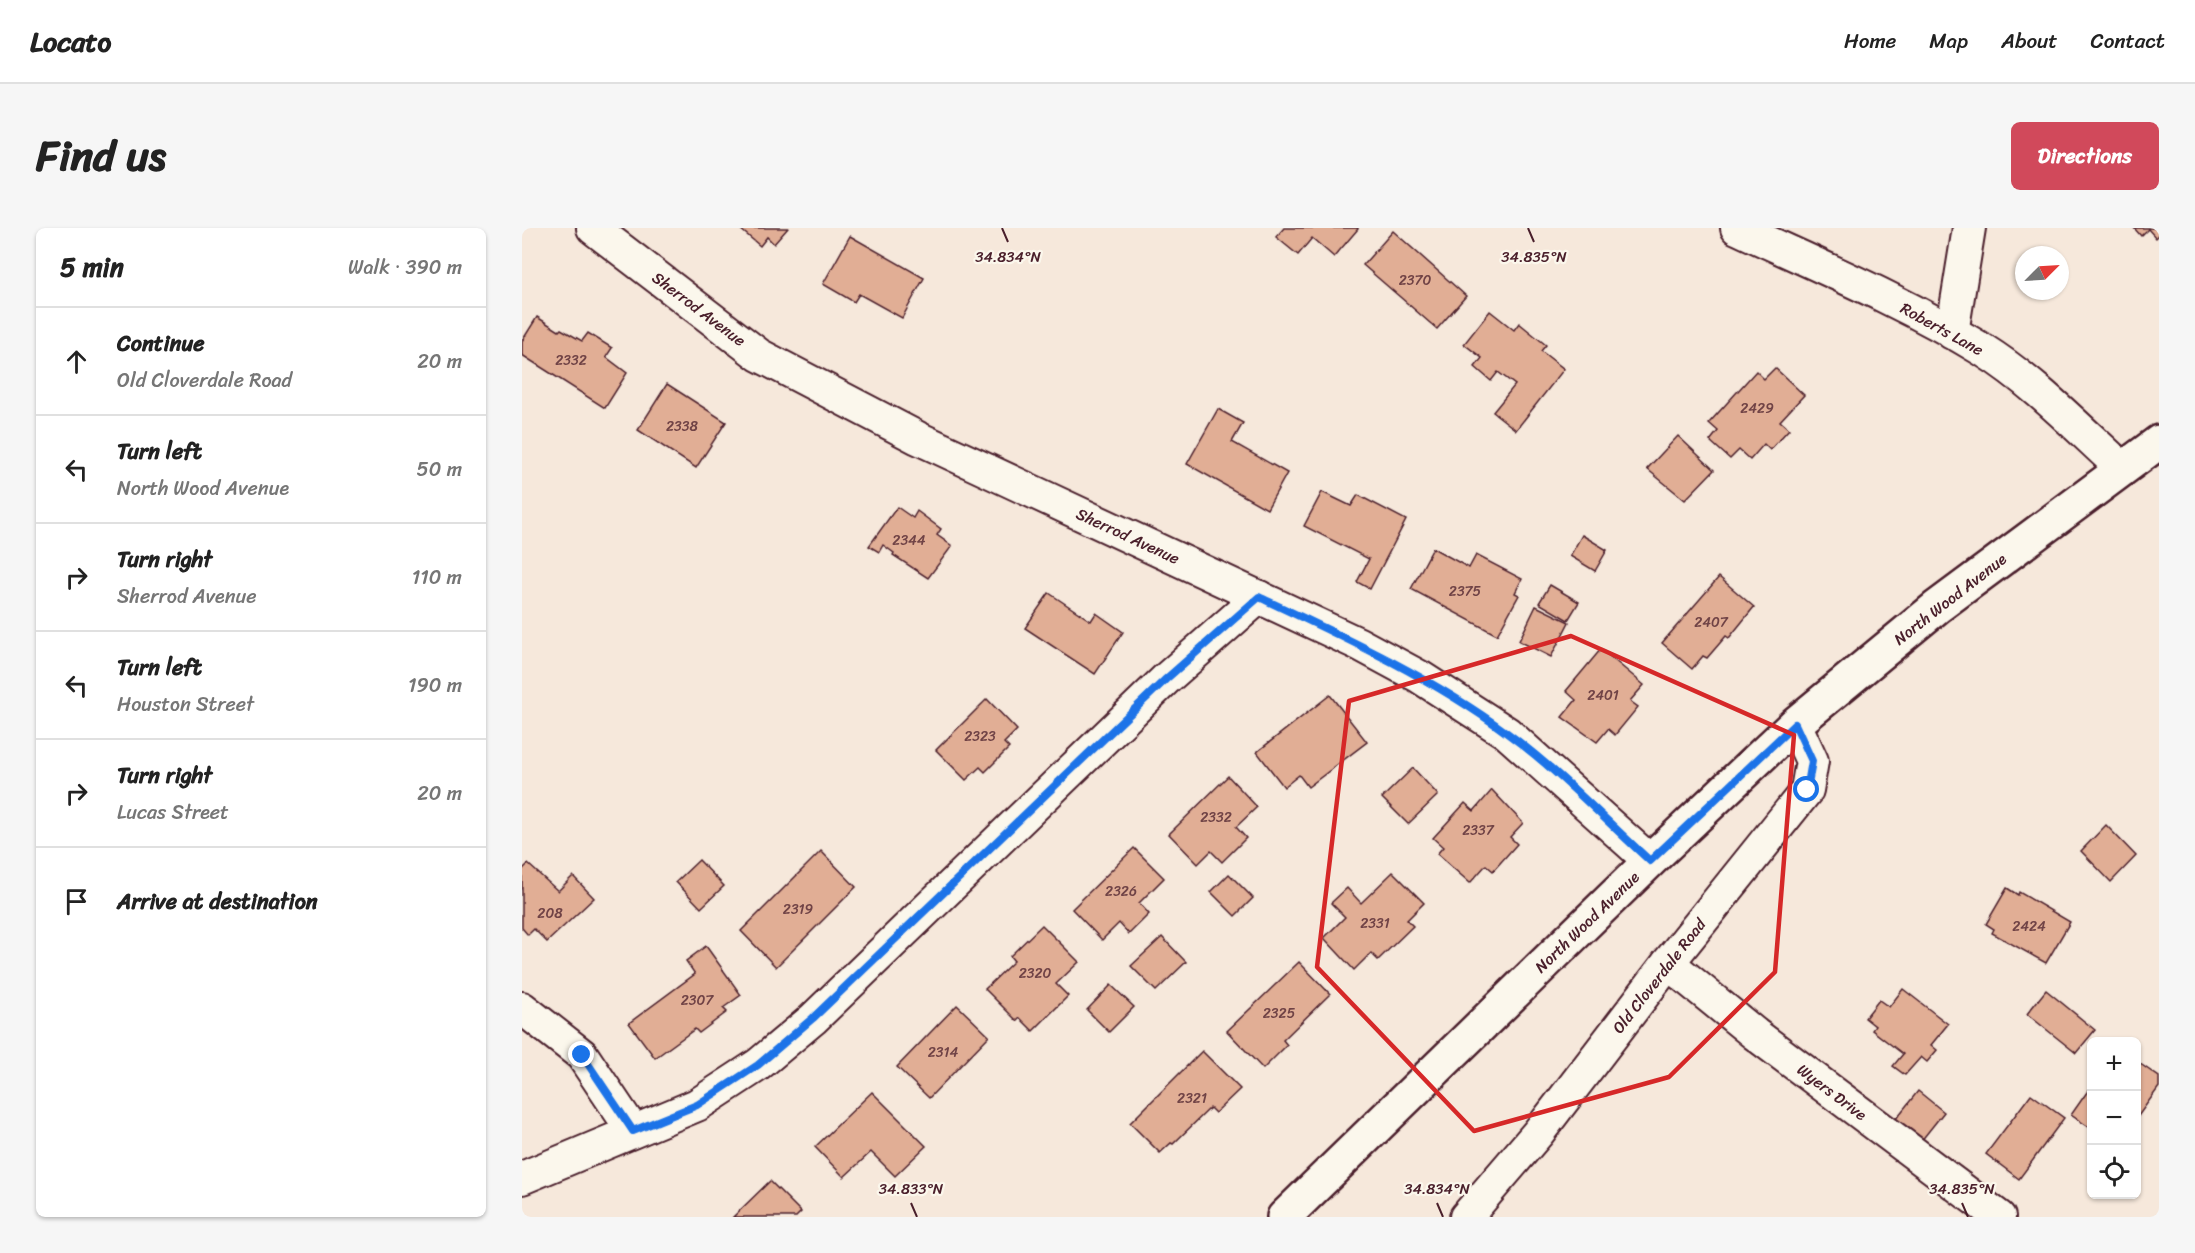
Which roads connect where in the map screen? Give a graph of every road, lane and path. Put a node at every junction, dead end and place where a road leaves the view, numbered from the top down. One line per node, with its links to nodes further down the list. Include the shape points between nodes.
1 (592, 228): 7 (street, Sherrod Avenue, via 759,355 918,438)
2 (1737, 228): 4 (street, Roberts Lane, via 1856,282)
3 (1969, 228): 4 (street)
4 (1952, 333): 6 (street, Roberts Lane, via 1984,351 2044,397)
5 (2159, 442): 6 (main road, North Wood Avenue)
6 (2122, 468): 8 (main road, North Wood Avenue, via 1937,607)
7 (1259, 597): 9 (street, Sherrod Avenue, via 1420,677 1507,733); 12 (street, via 1166,679 813,1018 758,1065 697,1105)
8 (1795, 724): 9 (main road, North Wood Avenue); 10 (street, Old Cloverdale Road, via 1812,761 1807,790)
9 (1650, 861): 14 (main road, North Wood Avenue)
10 (1668, 963): 15 (street, Old Cloverdale Road, via 1538,1133); 16 (street, Wyers Drive, via 1755,1034)
11 (522, 1008): 12 (street, via 582,1055)
12 (633, 1131): 13 (street)
13 (522, 1178)
14 (1284, 1217)
15 (1466, 1217)
16 (1999, 1217)

